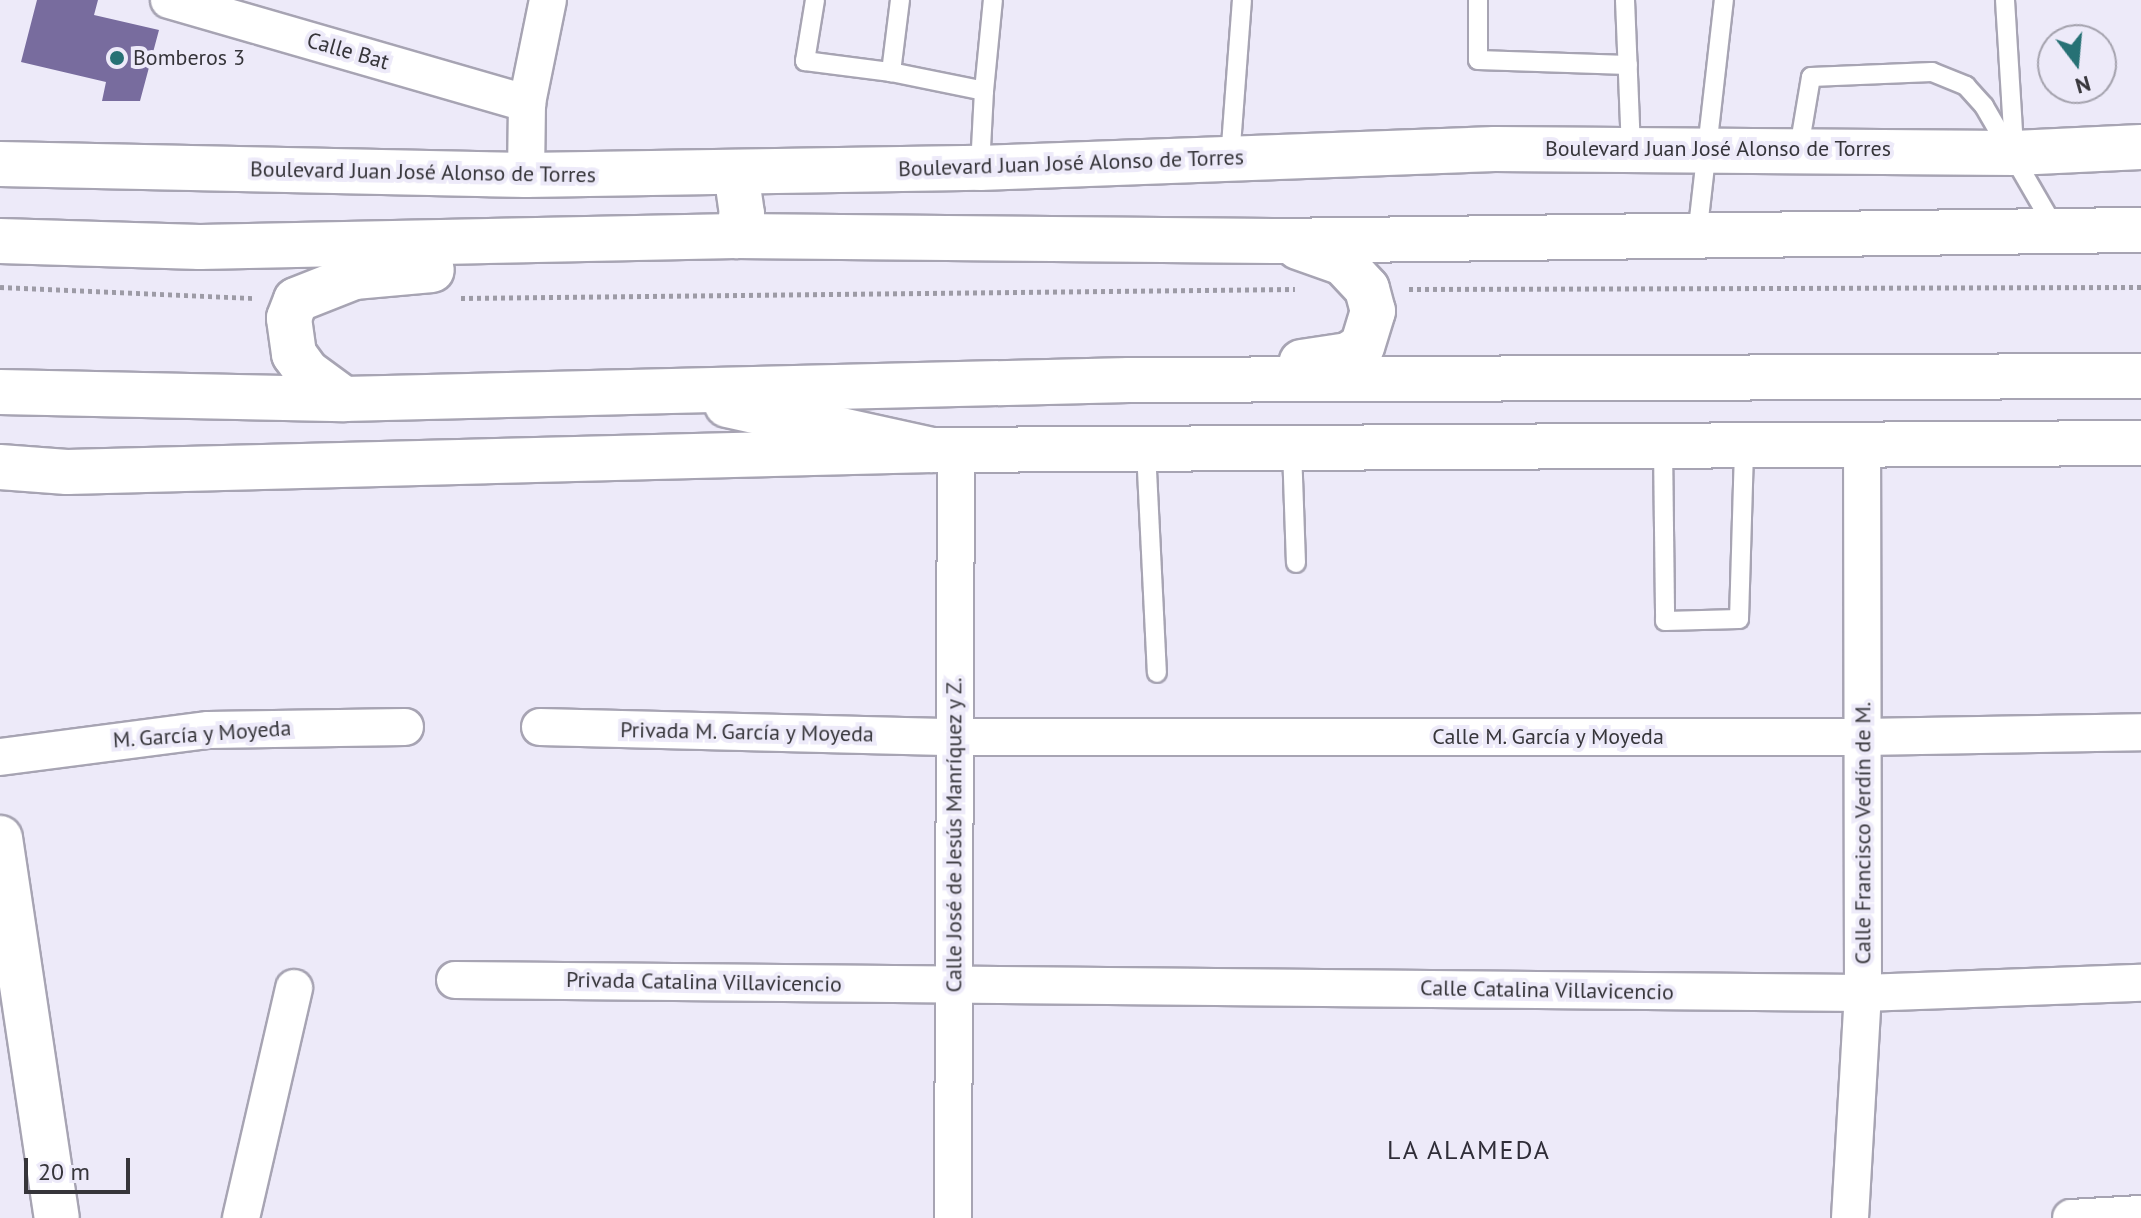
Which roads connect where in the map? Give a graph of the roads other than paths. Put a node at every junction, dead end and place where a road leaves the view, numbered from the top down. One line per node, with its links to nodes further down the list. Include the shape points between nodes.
1 (169, 0): 14 (street, Calle Bat)
2 (548, 0): 14 (street)
3 (815, 0): 12 (lane, via 805,61)
4 (900, 0): 12 (lane)
5 (993, 0): 13 (lane)
6 (1242, 0): 20 (lane)
7 (1478, 0): 11 (lane, via 1478,60)
8 (1625, 0): 11 (lane)
9 (1724, 0): 16 (lane)
10 (2005, 0): 19 (lane)
11 (1628, 65): 15 (lane)
12 (891, 72): 13 (lane)
13 (984, 91): 22 (lane)
14 (527, 103): 24 (street)
15 (1631, 147): 16 (main road, Boulevard Juan José Alonso de Torres); 20 (main road, Boulevard Juan José Alonso de Torres)
16 (1704, 147): 18 (main road, Boulevard Juan José Alonso de Torres); 28 (lane)
17 (2141, 147): 19 (main road, Boulevard Juan José Alonso de Torres)
18 (1799, 148): 19 (main road, Boulevard Juan José Alonso de Torres); 19 (lane, via 1811,77 1932,72 1966,86)
19 (2015, 153): 26 (lane)
20 (1230, 159): 22 (main road, Boulevard Juan José Alonso de Torres)
21 (0, 164): 24 (main road, Boulevard Juan José Alonso de Torres)
22 (980, 168): 23 (main road, Boulevard Juan José Alonso de Torres)
23 (736, 172): 24 (main road, Boulevard Juan José Alonso de Torres); 27 (main road, via 742,214)
24 (526, 175)
25 (2141, 230): 26 (main road)
26 (2057, 231): 28 (main road)
27 (736, 236): 29 (main road, via 200,247); 30 (main road); 35 (main road, via 669,254 354,277 296,300 289,318 294,354 307,372)
28 (1697, 236): 30 (main road)
29 (0, 241)
30 (1273, 241): 32 (main road, via 1343,263 1367,289 1373,311 1362,346 1348,355 1204,367)
31 (2141, 376): 32 (main road)
32 (1129, 380): 33 (main road)
33 (654, 390): 35 (main road); 42 (main road)
34 (0, 392): 35 (main road)
35 (344, 399)
36 (2141, 443): 38 (main road)
37 (1663, 447): 39 (main road); 39 (lane, via 1665,621 1739,619); 40 (main road)
38 (1862, 447): 39 (main road); 50 (street, Calle Francisco Verdín de M.)
39 (1744, 448)
40 (1292, 449): 41 (main road); 44 (lane)
41 (1146, 450): 42 (main road); 45 (lane)
42 (944, 451): 43 (main road, via 67,472); 49 (street, Calle José de Jesús Manríquez y Z.)
43 (0, 467)
44 (1296, 563)
45 (1157, 673)
46 (405, 727): 51 (street, M. García y Moyeda, via 208,730)
47 (540, 727): 49 (street, Privada M. García y Moyeda)
48 (2141, 732): 50 (street, Calle M. García y Moyeda)
49 (955, 737): 50 (street, Calle M. García y Moyeda); 55 (street, Calle José de Jesús Manríquez y Z.)
50 (1862, 737): 57 (street, Calle Francisco Verdín de M.)
51 (0, 757)
52 (0, 838): 59 (main road)
53 (455, 980): 55 (street, Privada Catalina Villavicencio)
54 (2141, 983): 57 (street, Calle Catalina Villavicencio)
55 (953, 984): 57 (street, Calle Catalina Villavicencio); 61 (street, Calle José de Jesús Manríquez y Z.)
56 (294, 988): 60 (street)
57 (1863, 993): 62 (street, Calle Francisco Verdín de M.)
58 (2141, 1214): 63 (street)
59 (57, 1218)
60 (241, 1218)
61 (953, 1218)
62 (1850, 1218)
63 (2071, 1218)

